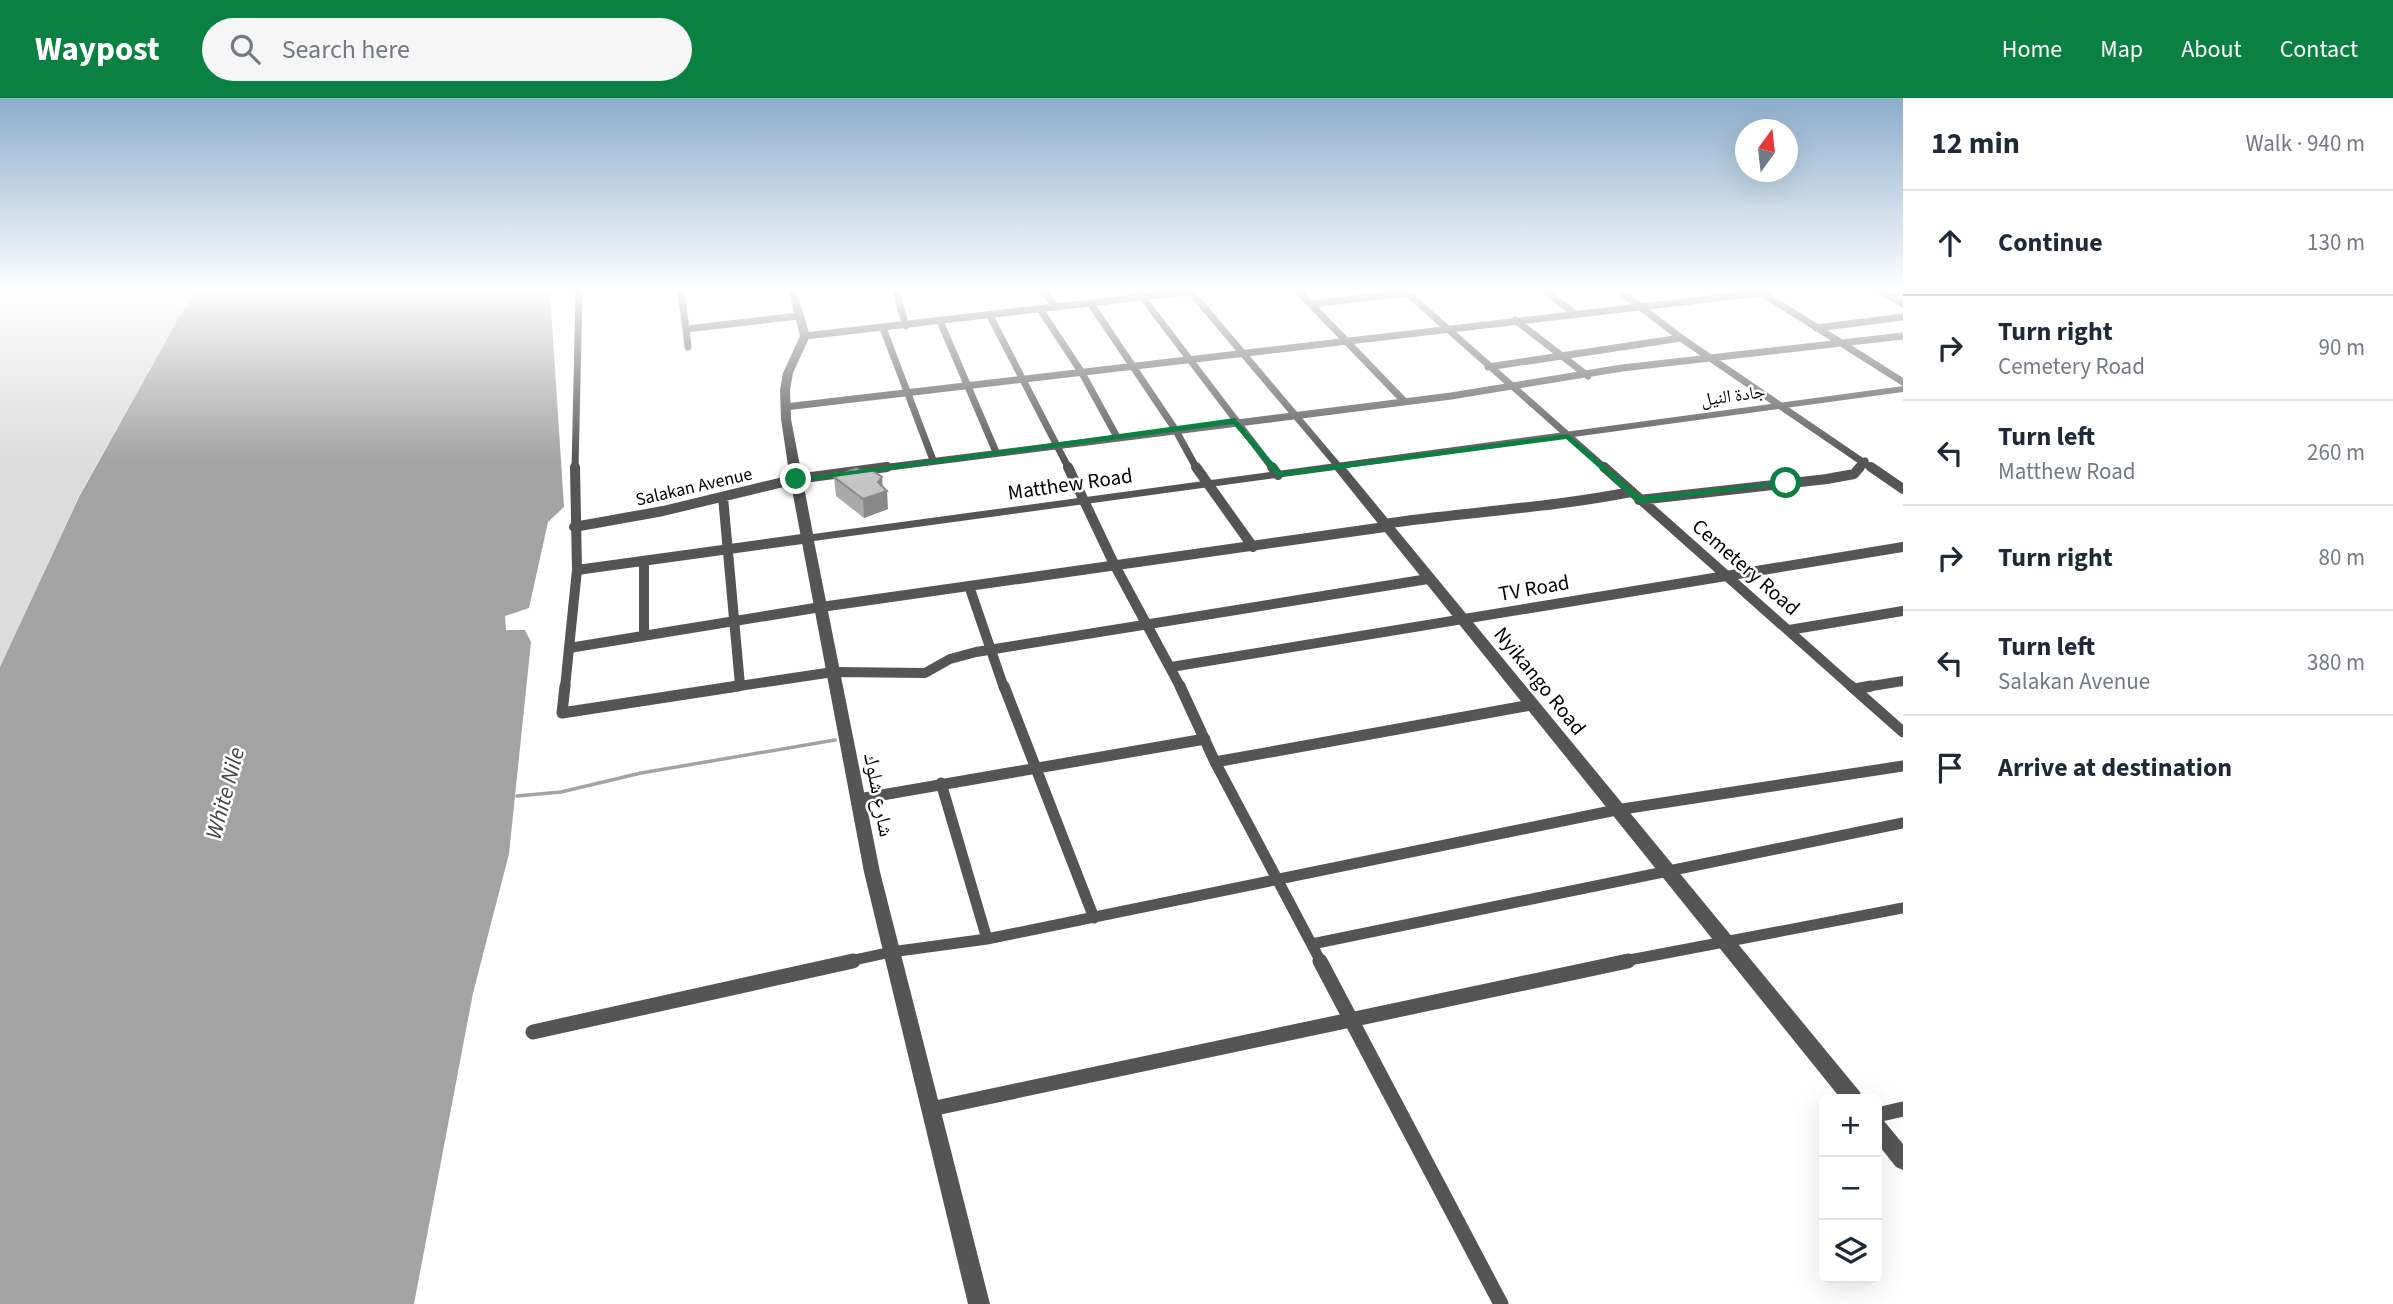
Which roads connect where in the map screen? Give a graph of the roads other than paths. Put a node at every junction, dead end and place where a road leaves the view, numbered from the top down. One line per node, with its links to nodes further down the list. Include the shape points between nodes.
1 (578, 348): 54 (street)
2 (799, 348): 33 (street, شارع شلوك, via 788,373)
3 (891, 348): 31 (street)
4 (953, 348): 28 (street)
5 (1007, 348): 26 (street)
6 (1066, 348): 24 (street)
7 (1122, 348): 23 (street)
8 (1179, 348): 21 (street)
9 (1238, 348): 18 (street, Nyikango Road)
10 (1280, 348): 18 (street)
11 (1355, 348): 32 (street)
12 (1468, 348): 22 (street, Cemetery Road)
13 (1552, 348): 19 (street)
14 (1617, 348): 19 (street)
15 (1696, 348): 20 (street)
16 (1798, 348): 20 (street, Salakan Avenue)
17 (1849, 348): 27 (street)
18 (1242, 353): 21 (street); 35 (street, Nyikango Road)
19 (1563, 357): 22 (street); 25 (street)
20 (1712, 359): 25 (street, Salakan Avenue); 34 (street)
21 (1187, 360): 23 (street); 36 (street)
22 (1488, 366): 29 (street, Cemetery Road)
23 (1133, 367): 24 (street); 37 (street)
24 (1082, 373): 26 (street); 39 (street)
25 (1588, 376): 29 (street, Salakan Avenue)
26 (1023, 379): 28 (street); 40 (street)
27 (1903, 382)
28 (969, 384): 31 (street); 41 (street)
29 (1508, 385): 32 (street, Salakan Avenue); 38 (street, Cemetery Road)
30 (1903, 389): 34 (street, جادة النيل)
31 (907, 392): 33 (street); 42 (street)
32 (1403, 400): 35 (street, Salakan Avenue)
33 (785, 407): 46 (street, شارع شلوك)
34 (1782, 407): 38 (street, جادة النيل); 43 (street)
35 (1294, 414): 36 (street, Salakan Avenue); 44 (street, Nyikango Road)
36 (1235, 421): 37 (street, Salakan Avenue); 45 (street)
37 (1175, 429): 39 (street, Salakan Avenue); 47 (street)
38 (1568, 436): 44 (street, Matthew Road); 49 (street, Cemetery Road)
39 (1116, 437): 40 (street, Salakan Avenue)
40 (1057, 445): 41 (street, Salakan Avenue); 52 (street)
41 (996, 452): 42 (street, Salakan Avenue)
42 (933, 460): 46 (street, Salakan Avenue)
43 (1865, 461): 48 (street, via 1882,478); 51 (street, via 1854,474 1827,480)
44 (1339, 467): 45 (street, Matthew Road); 53 (street, Nyikango Road)
45 (1278, 475): 47 (street, Matthew Road)
46 (796, 479): 50 (street, Salakan Avenue); 55 (street, شارع شلوك)
47 (1205, 484): 52 (street, Matthew Road); 56 (street)
48 (1903, 489)
49 (1631, 492): 51 (street, Cemetery Road); 53 (street, via 1564,505 1459,513)
50 (723, 497): 54 (street, Salakan Avenue); 58 (street)
51 (1639, 500): 62 (street, Cemetery Road)
52 (1086, 502): 55 (street, Matthew Road); 60 (street)
53 (1384, 525): 56 (street); 63 (street, Nyikango Road)
54 (574, 527): 61 (street)
55 (809, 538): 58 (street, Matthew Road); 65 (street, شارع شلوك)
56 (1253, 547): 60 (street)
57 (1903, 547): 62 (street, TV Road)
58 (727, 550): 59 (street, Matthew Road); 67 (street)
59 (644, 562): 61 (street, Matthew Road); 71 (street)
60 (1114, 564): 64 (street); 69 (street)
61 (578, 570): 72 (street)
62 (1729, 577): 68 (street, TV Road); 70 (street, Cemetery Road)
63 (1428, 579): 68 (street, Nyikango Road); 69 (street)
64 (969, 586): 65 (street); 73 (street)
65 (821, 607): 67 (street); 75 (street, شارع شلوك)
66 (1903, 611): 70 (street)
67 (734, 621): 71 (street); 77 (street)
68 (1463, 621): 74 (street, TV Road); 79 (street, Nyikango Road)
69 (1146, 625): 73 (street); 74 (street)
70 (1789, 630): 78 (street, Cemetery Road)
71 (644, 636): 72 (street)
72 (569, 648): 77 (street, via 562,713)
73 (991, 651): 75 (street, via 950,659 925,673); 84 (street)
74 (1171, 667): 81 (street)
75 (833, 672): 77 (street); 86 (street, شارع شلوك)
76 (1903, 681): 78 (street)
77 (740, 685)
78 (1855, 689): 80 (street, Cemetery Road)
79 (1531, 705): 82 (street); 87 (street, Nyikango Road)
80 (1903, 732)
81 (1205, 739): 82 (street); 84 (street)
82 (1215, 762): 90 (street)
83 (1903, 766): 87 (street)
84 (1035, 768): 85 (street); 92 (street)
85 (941, 783): 86 (street); 93 (street)
86 (859, 799): 96 (street, شارع شلوك)
87 (1616, 810): 89 (street, Nyikango Road); 90 (street)
88 (1903, 823): 89 (street)
89 (1665, 870): 94 (street, Nyikango Road); 95 (street)
90 (1279, 881): 92 (street); 95 (street)
91 (1903, 908): 94 (street)
92 (1094, 918): 93 (street)
93 (987, 939): 96 (street)
94 (1722, 941): 97 (street); 99 (street, Nyikango Road)
95 (1312, 944): 97 (street)
96 (891, 952): 98 (street); 100 (street, شارع شلوك)
97 (1349, 1018): 100 (street); 106 (street)
98 (533, 1032)
99 (1849, 1094)
100 (931, 1109): 105 (street, شارع شلوك)
101 (1903, 1109): 102 (street)
102 (1882, 1114)
103 (1882, 1134): 104 (street)
104 (1903, 1160)
105 (979, 1304)
106 (1501, 1304)

